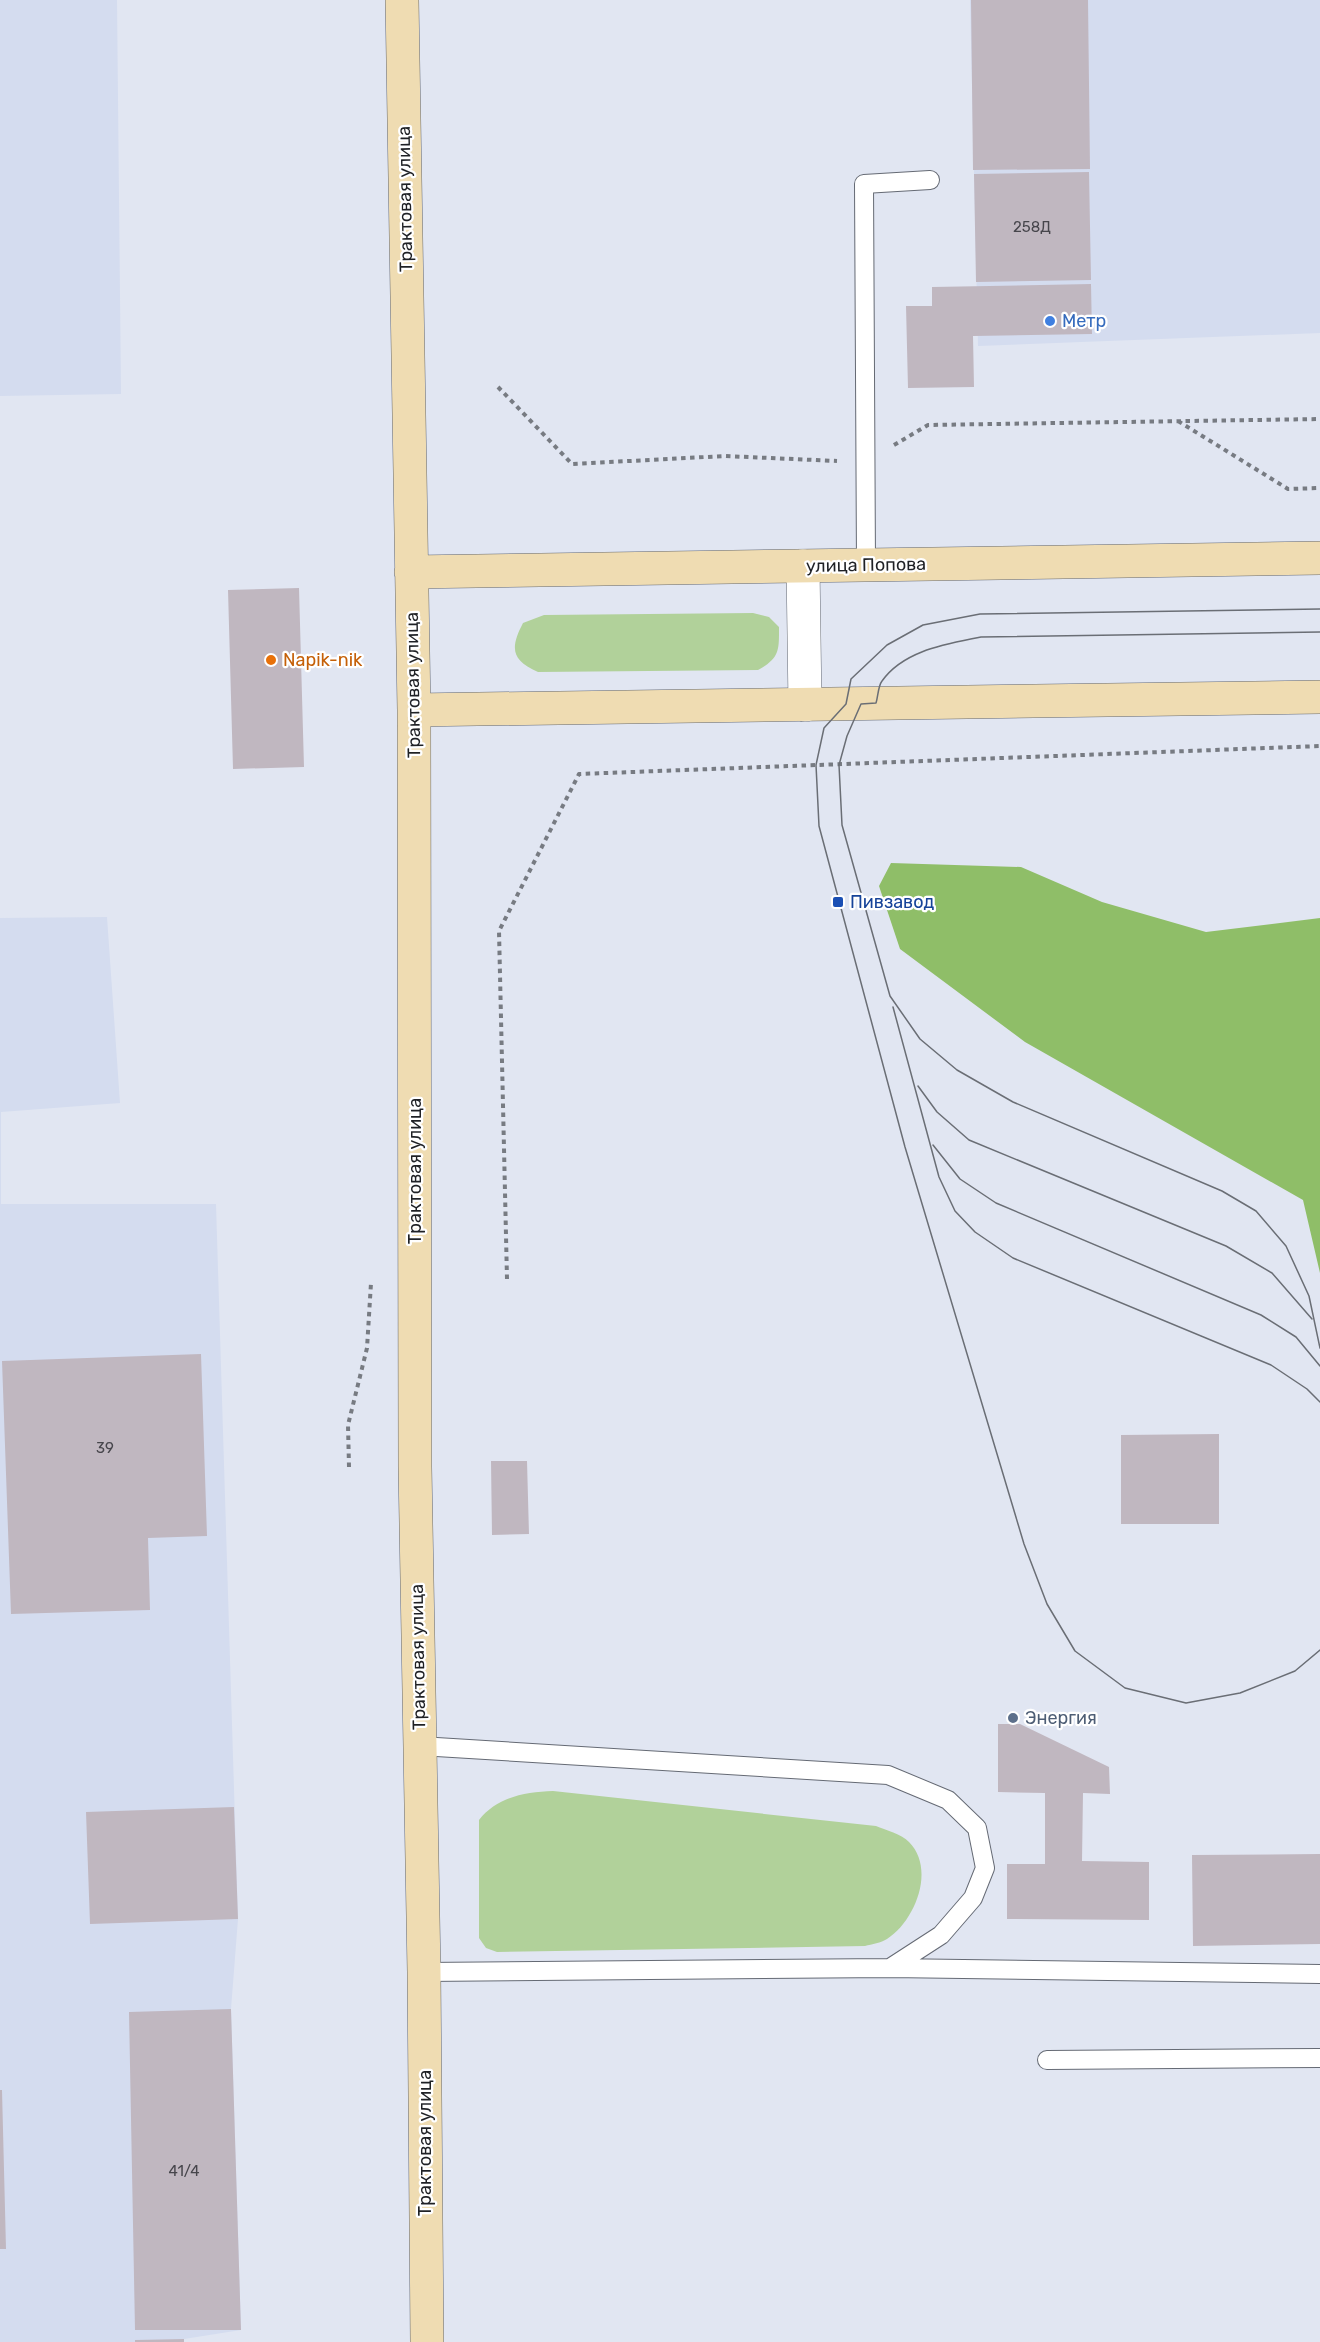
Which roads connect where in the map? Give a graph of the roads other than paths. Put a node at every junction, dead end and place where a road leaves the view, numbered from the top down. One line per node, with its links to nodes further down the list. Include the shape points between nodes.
1 (402, 0): 6 (main road, Трактовая улица)
2 (930, 180): 4 (lane, via 864,184)
3 (1320, 558): 4 (main road, улица Попова)
4 (866, 565): 5 (main road, улица Попова)
5 (803, 566): 6 (main road, улица Попова); 8 (street)
6 (411, 572): 9 (main road, Трактовая улица)
7 (1320, 697): 8 (main road)
8 (805, 705): 9 (main road)
9 (414, 710): 10 (main road, Трактовая улица, via 415,1444)
10 (420, 1746): 11 (lane, via 888,1775 948,1800 977,1828 985,1868 973,1898 941,1935); 12 (main road, Трактовая улица)
11 (890, 1968): 12 (lane); 13 (lane)
12 (424, 1972): 16 (main road, Трактовая улица)
13 (1320, 1974)
14 (1320, 2058): 15 (lane)
15 (1047, 2060)
16 (427, 2342)

